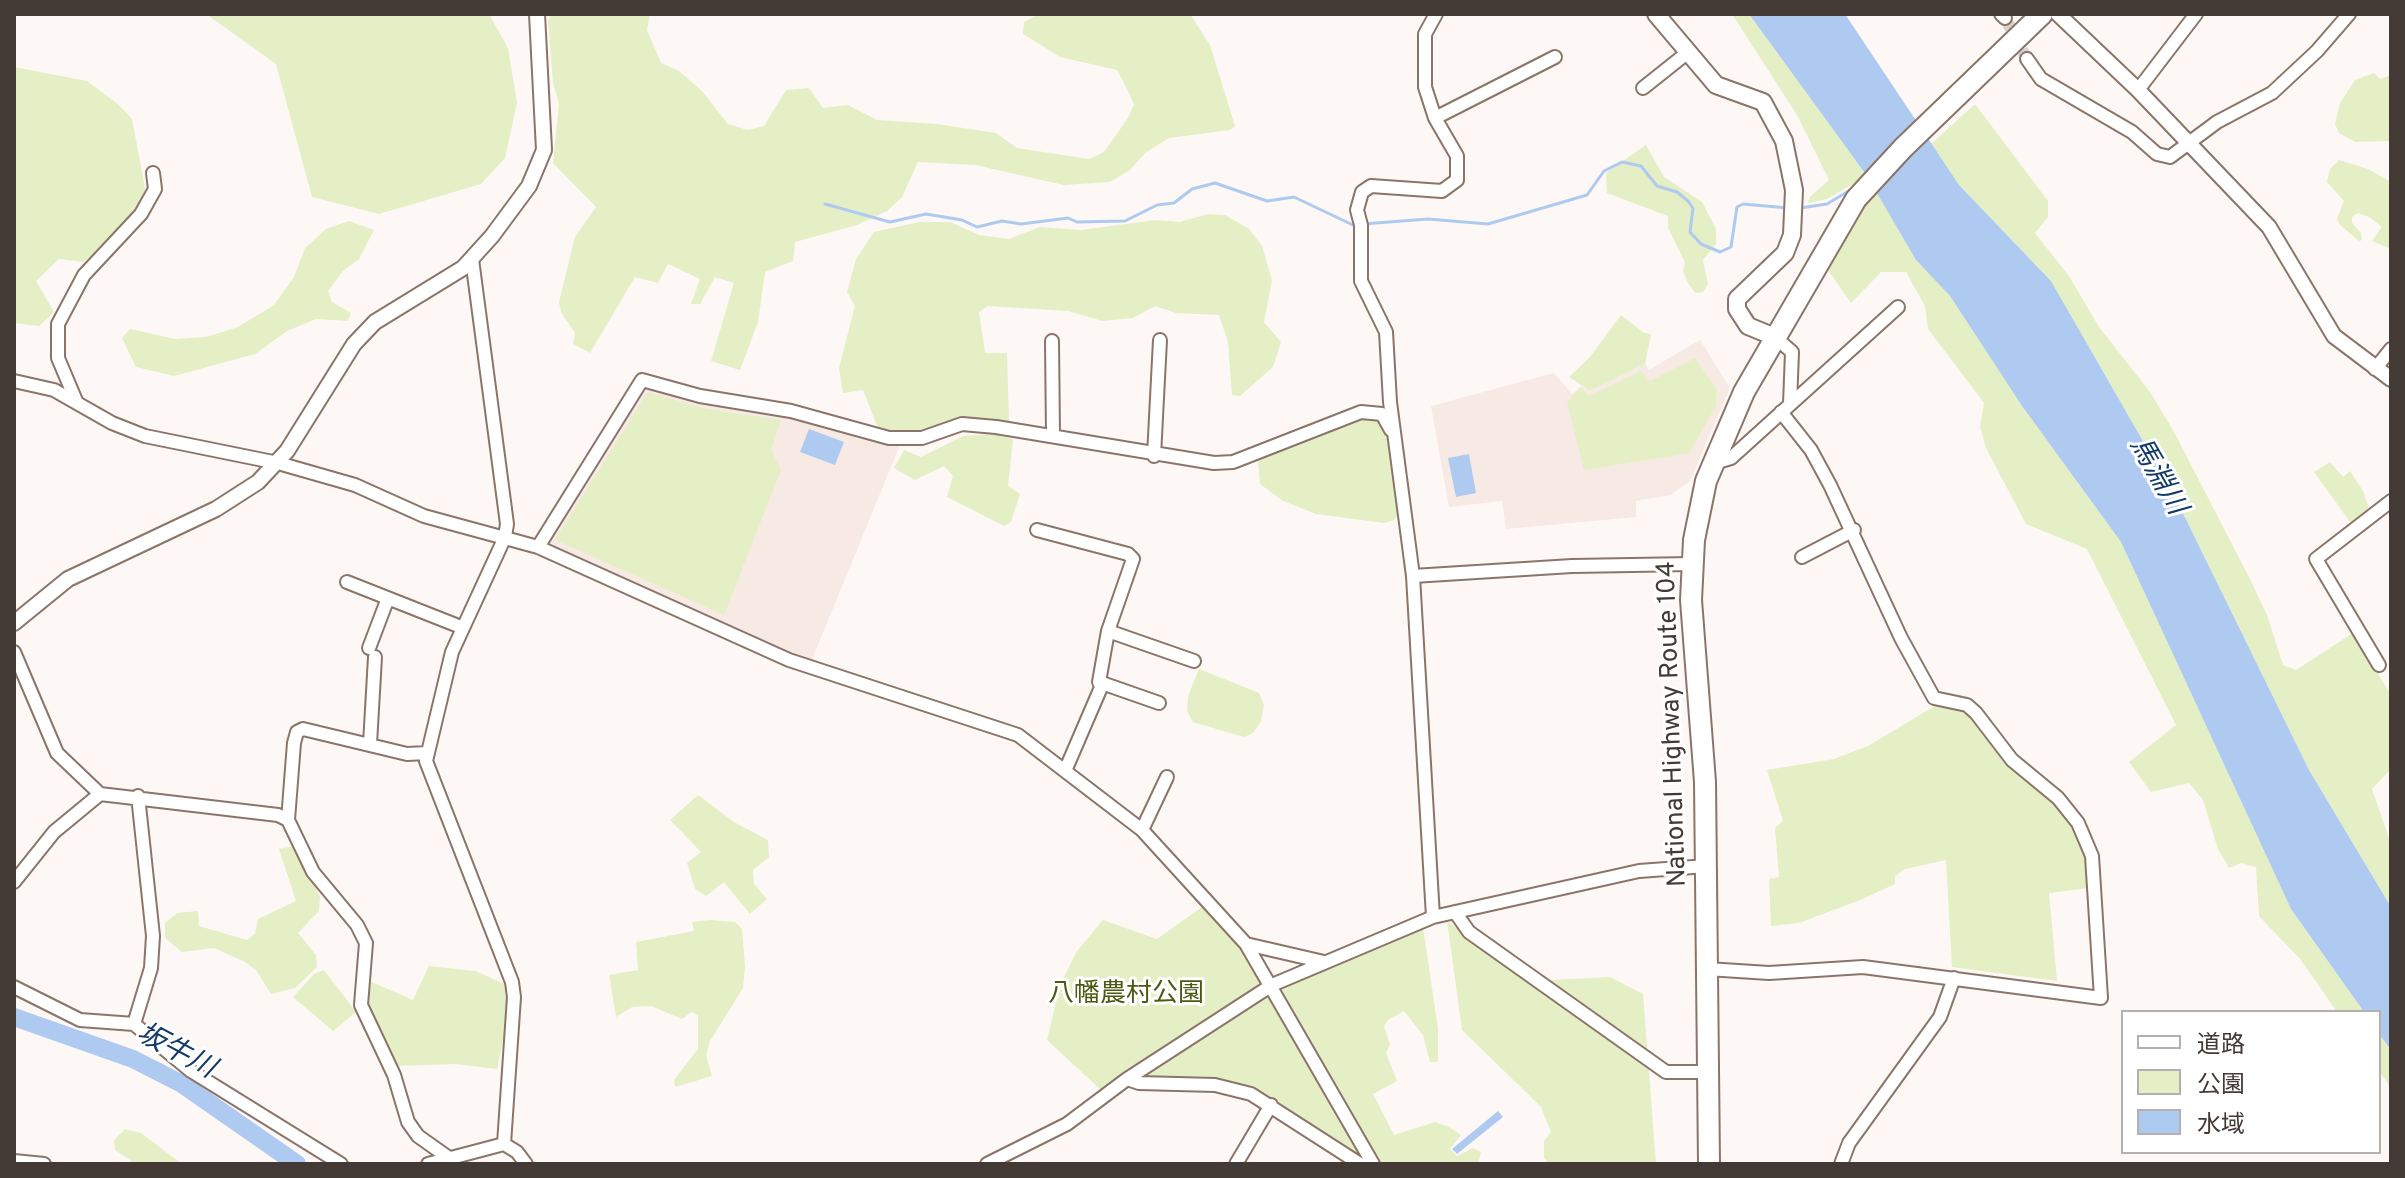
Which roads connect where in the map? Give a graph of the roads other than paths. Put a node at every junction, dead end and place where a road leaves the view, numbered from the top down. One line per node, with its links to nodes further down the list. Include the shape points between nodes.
1 (537, 14): 16 (street, via 544,150 529,186)
2 (1436, 14): 13 (street, via 1425,34 1423,68)
3 (1656, 14): 8 (main road)
4 (2042, 14): 18 (highway, National Highway Route 104, via 1871,180)
5 (2058, 14): 12 (street)
6 (2196, 14): 12 (street)
7 (2349, 14): 14 (street, via 2272,93)
8 (1687, 53): 11 (street); 18 (main road, via 1716,85 1763,102 1784,141 1794,190 1792,235 1785,253 1737,299 1748,326)
9 (1555, 57): 13 (street)
10 (2027, 59): 14 (street, via 2041,79 2132,132 2157,154 2170,157)
11 (1643, 88)
12 (2138, 90): 14 (street)
13 (1435, 118): 28 (street, via 1460,168 1451,188 1371,186 1357,205 1361,281 1386,332)
14 (2190, 143): 22 (street, via 2269,227 2334,336)
15 (153, 173): 25 (street, via 155,189 141,214 84,275 58,324 58,358)
16 (472, 259): 30 (street, via 375,322 354,344); 35 (street, via 500,457)
17 (1898, 307): 26 (street)
18 (1775, 337): 26 (street, via 1792,352); 31 (highway, National Highway Route 104)
19 (1160, 340): 29 (street)
20 (1052, 341): 27 (street)
21 (2391, 349): 22 (street)
22 (2375, 369): 23 (street)
23 (2391, 379)
24 (14, 381): 25 (street, via 54,390)
25 (77, 403): 30 (street, via 145,436)
26 (1785, 408): 31 (street, via 1731,458); 34 (street)
27 (1053, 435): 29 (street); 36 (street, via 962,424 922,438 889,438 642,380)
28 (1394, 436): 29 (street, via 1382,414 1361,412 1233,462); 39 (street)
29 (1154, 456)
30 (278, 463): 35 (street, via 355,485 424,516); 42 (street, via 216,509 68,579)
31 (1711, 464): 38 (highway, National Highway Route 104)
32 (2391, 501): 47 (street, via 2316,559)
33 (1037, 530): 44 (street, via 1133,559)
34 (1854, 530): 37 (street); 65 (street, via 1934,698 1967,705 1976,713 2012,760 2066,806 2092,856 2101,998)
35 (505, 537): 36 (street); 43 (street)
36 (538, 547): 52 (street, via 789,660 1018,735)
37 (1802, 557)
38 (1692, 564): 39 (street); 58 (highway, National Highway Route 104)
39 (1413, 576): 61 (street)
40 (347, 582): 41 (street)
41 (388, 598): 43 (street); 50 (street, via 372,652)
42 (14, 623)
43 (461, 627): 51 (street)
44 (1108, 631): 46 (street); 48 (street, via 1098,677)
45 (14, 652): 54 (street, via 57,753)
46 (1194, 661)
47 (2379, 665)
48 (1102, 685): 49 (street); 52 (street)
49 (1159, 703)
50 (370, 744): 51 (street, via 407,754); 56 (street, via 297,732)
51 (427, 753): 72 (street, via 428,769 512,982)
52 (1065, 771): 57 (street)
53 (1167, 777): 57 (street)
54 (100, 794): 55 (street); 59 (street, via 54,832)
55 (138, 796): 56 (street); 68 (street, via 153,936 151,968)
56 (288, 820): 73 (street, via 313,872 366,943 361,1005 394,1075 408,1122)
57 (1142, 830): 62 (street)
58 (1707, 866): 60 (street, via 1639,871); 64 (highway, National Highway Route 104)
59 (14, 882)
60 (1455, 912): 61 (street); 69 (street, via 1469,932 1666,1072)
61 (1433, 917): 63 (street)
62 (1246, 944): 63 (street); 66 (street)
63 (1324, 962): 66 (street)
64 (1707, 969): 65 (street, via 1769,973 1863,967); 69 (highway, National Highway Route 104)
65 (1954, 978): 84 (street, via 1940,1017 1849,1143)
66 (1272, 985): 70 (street); 82 (street)
67 (14, 987): 68 (street, via 80,1020)
68 (134, 1024): 75 (street, via 191,1071)
69 (1708, 1072): 83 (highway, National Highway Route 104)
70 (1127, 1079): 71 (street, via 1215,1085); 79 (street, via 1067,1124)
71 (1271, 1105): 80 (street); 81 (street)
72 (504, 1144): 73 (street); 78 (street)
73 (449, 1158): 77 (street)
74 (14, 1161): 76 (street)
75 (338, 1163)
76 (44, 1164)
77 (428, 1164)
78 (526, 1164)
79 (987, 1164)
80 (1236, 1164)
81 (1360, 1164)
82 (1373, 1164)
83 (1709, 1164)
84 (1841, 1164)

